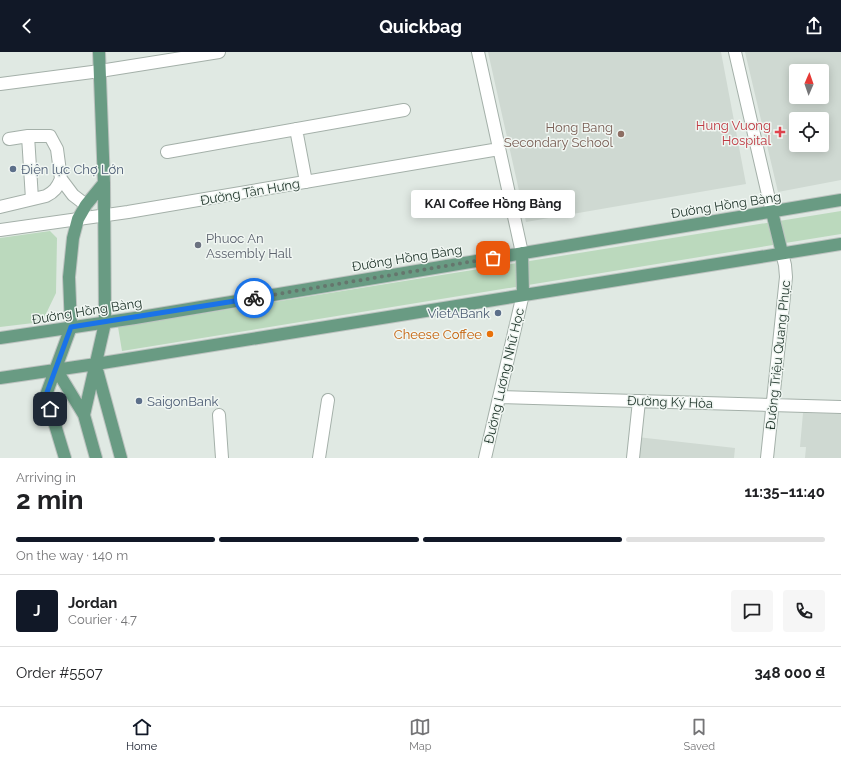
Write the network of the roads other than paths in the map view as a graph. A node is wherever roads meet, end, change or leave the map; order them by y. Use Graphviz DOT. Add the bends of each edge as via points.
graph roads {
  1 [pos="99,52"];
  2 [pos="219,52"];
  3 [pos="478,52"];
  4 [pos="735,52"];
  5 [pos="100,71"];
  6 [pos="0,84"];
  7 [pos="404,110"];
  8 [pos="296,129"];
  9 [pos="28,136"];
  10 [pos="9,139"];
  11 [pos="499,149"];
  12 [pos="168,152"];
  13 [pos="60,179"];
  14 [pos="306,182"];
  15 [pos="104,183"];
  16 [pos="32,199"];
  17 [pos="841,200"];
  18 [pos="86,205"];
  19 [pos="0,207"];
  20 [pos="772,212"];
  21 [pos="104,216"];
  22 [pos="78,219"];
  23 [pos="0,230"];
  24 [pos="841,244"];
  25 [pos="522,253"];
  26 [pos="782,253"];
  27 [pos="523,294"];
  28 [pos="105,323"];
  29 [pos="71,327"];
  30 [pos="0,338"];
  31 [pos="96,364"];
  32 [pos="56,369"];
  33 [pos="0,378"];
  34 [pos="499,397"];
  35 [pos="328,400"];
  36 [pos="639,401"];
  37 [pos="772,405"];
  38 [pos="841,407"];
  39 [pos="84,415"];
  40 [pos="219,415"];
  41 [pos="65,458"];
  42 [pos="96,458"];
  43 [pos="121,458"];
  44 [pos="222,458"];
  45 [pos="319,458"];
  46 [pos="485,458"];
  47 [pos="633,458"];
  48 [pos="767,458"];
  1 -- 5 [label="main road"];
  2 -- 5 [label="street"];
  3 -- 11 [label="street"];
  4 -- 20 [label="street"];
  5 -- 6 [label="street"];
  5 -- 15 [label="main road"];
  7 -- 8 [label="street"];
  8 -- 12 [label="street"];
  8 -- 14 [label="street"];
  9 -- 10 [label="street"];
  9 -- 13 [label="street" via="50,136 57,149"];
  9 -- 16 [label="street"];
  11 -- 14 [label="street, Đường Tân Hưng"];
  11 -- 25 [label="street"];
  13 -- 16 [label="street" via="52,193"];
  13 -- 18 [label="street" via="73,195"];
  14 -- 21 [label="street, Đường Tân Hưng"];
  15 -- 18 [label="main road"];
  15 -- 21 [label="main road"];
  16 -- 19 [label="street"];
  17 -- 20 [label="main road, Đường Hồng Bàng"];
  18 -- 22 [label="main road"];
  20 -- 25 [label="main road, Đường Hồng Bàng"];
  20 -- 26 [label="main road"];
  21 -- 22 [label="street, Đường Tân Hưng"];
  21 -- 28 [label="main road"];
  22 -- 23 [label="street, Đường Tân Hưng"];
  22 -- 29 [label="main road" via="70,257"];
  24 -- 26 [label="main road"];
  25 -- 27 [label="main road"];
  25 -- 28 [label="main road, Đường Hồng Bàng"];
  26 -- 27 [label="main road"];
  26 -- 37 [label="street, Đường Triệu Quang Phục" via="786,278"];
  27 -- 31 [label="main road"];
  27 -- 34 [label="street, Đường Lương Nhữ Học"];
  28 -- 29 [label="main road, Đường Hồng Bàng"];
  28 -- 31 [label="main road"];
  29 -- 30 [label="main road, Đường Hồng Bàng"];
  29 -- 32 [label="main road"];
  31 -- 32 [label="main road"];
  31 -- 39 [label="main road"];
  31 -- 43 [label="main road"];
  32 -- 33 [label="main road"];
  32 -- 39 [label="main road"];
  32 -- 41 [label="main road" via="46,395"];
  34 -- 36 [label="street, Đường Ký Hòa"];
  34 -- 46 [label="street, Đường Lương Nhữ Học"];
  35 -- 45 [label="street"];
  36 -- 37 [label="street, Đường Ký Hòa"];
  36 -- 47 [label="street"];
  37 -- 38 [label="street, Đường Ký Hòa"];
  37 -- 48 [label="street, Đường Triệu Quang Phục"];
  39 -- 42 [label="main road"];
  40 -- 44 [label="street"];
}
